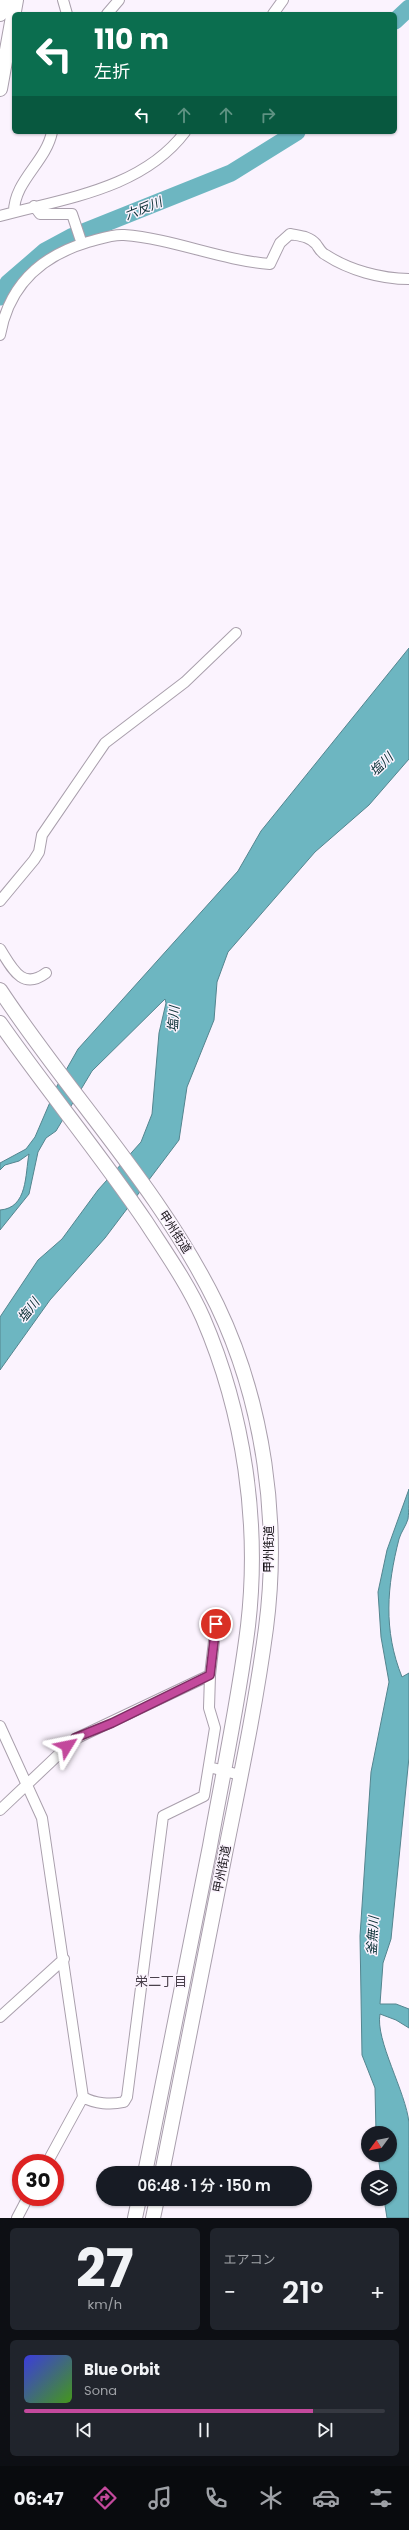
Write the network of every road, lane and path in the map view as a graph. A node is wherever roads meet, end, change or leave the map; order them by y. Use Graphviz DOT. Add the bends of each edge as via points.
graph roads {
  1 [pos="3,0"];
  2 [pos="16,0"];
  3 [pos="63,0"];
  4 [pos="119,0"];
  5 [pos="282,0"];
  6 [pos="14,12"];
  7 [pos="66,12"];
  8 [pos="109,12"];
  9 [pos="274,12"];
  10 [pos="0,14"];
  11 [pos="12,22"];
  12 [pos="0,89"];
  13 [pos="51,134"];
  14 [pos="183,134"];
  15 [pos="34,206"];
  16 [pos="14,212"];
  17 [pos="0,216"];
  18 [pos="81,242"];
  19 [pos="409,279"];
  20 [pos="0,335"];
  21 [pos="236,633"];
  22 [pos="0,901"];
  23 [pos="0,949"];
  24 [pos="46,973"];
  25 [pos="0,990"];
  26 [pos="0,1023"];
  27 [pos="216,1624"];
  28 [pos="210,1675"];
  29 [pos="0,1726"];
  30 [pos="209,1767"];
  31 [pos="224,1771"];
  32 [pos="240,1775"];
  33 [pos="28,1784"];
  34 [pos="0,1810"];
  35 [pos="64,1959"];
  36 [pos="0,2017"];
  37 [pos="83,2097"];
  38 [pos="52,2154"];
  39 [pos="146,2166"];
  40 [pos="163,2166"];
  41 [pos="23,2206"];
  42 [pos="138,2206"];
  43 [pos="156,2206"];
  44 [pos="17,2218"];
  45 [pos="135,2218"];
  46 [pos="153,2218"];
  1 -- 10 [label="highway"];
  2 -- 6 [label="highway"];
  3 -- 7 [label="street"];
  4 -- 8 [label="street"];
  5 -- 9 [label="street"];
  11 -- 12 [label="highway"];
  13 -- 16 [label="street" via="46,151 14,198"];
  14 -- 15 [label="street" via="170,151 139,173 107,186"];
  15 -- 16 [label="street"];
  15 -- 18 [label="street" via="40,214 72,214"];
  16 -- 17 [label="street"];
  18 -- 19 [label="street" via="123,235 172,242 250,262 270,264 280,243 290,234 305,236 324,254 352,268 374,275"];
  18 -- 20 [label="street" via="47,260 28,277 4,316"];
  21 -- 22 [label="street" via="186,682 105,743 42,836 39,852 34,860"];
  23 -- 24 [label="street" via="15,972 23,978 29,981 38,979"];
  25 -- 32 [label="highway, 甲州街道" via="28,1032 136,1174 193,1260 218,1306 256,1416 267,1480 270,1554 266,1627"];
  26 -- 31 [label="highway, 甲州街道" via="121,1185 181,1277 202,1316 220,1361 237,1422 247,1484 252,1552 248,1626"];
  27 -- 28 [label="street"];
  28 -- 30 [label="street" via="209,1708 215,1728"];
  28 -- 33 [label="street" via="112,1723 75,1738"];
  29 -- 33 [label="street"];
  30 -- 31 [label="street"];
  30 -- 37 [label="street" via="204,1796 162,1816 127,2097 124,2102 118,2104 92,2102"];
  31 -- 32 [label="street"];
  31 -- 39 [label="highway, 甲州街道"];
  32 -- 40 [label="highway, 甲州街道"];
  33 -- 34 [label="street"];
  33 -- 35 [label="street" via="42,1818 47,1839"];
  35 -- 36 [label="street"];
  35 -- 37 [label="street"];
  37 -- 38 [label="street"];
  41 -- 44 [label="street"];
  42 -- 45 [label="highway"];
  43 -- 46 [label="highway"];
}
